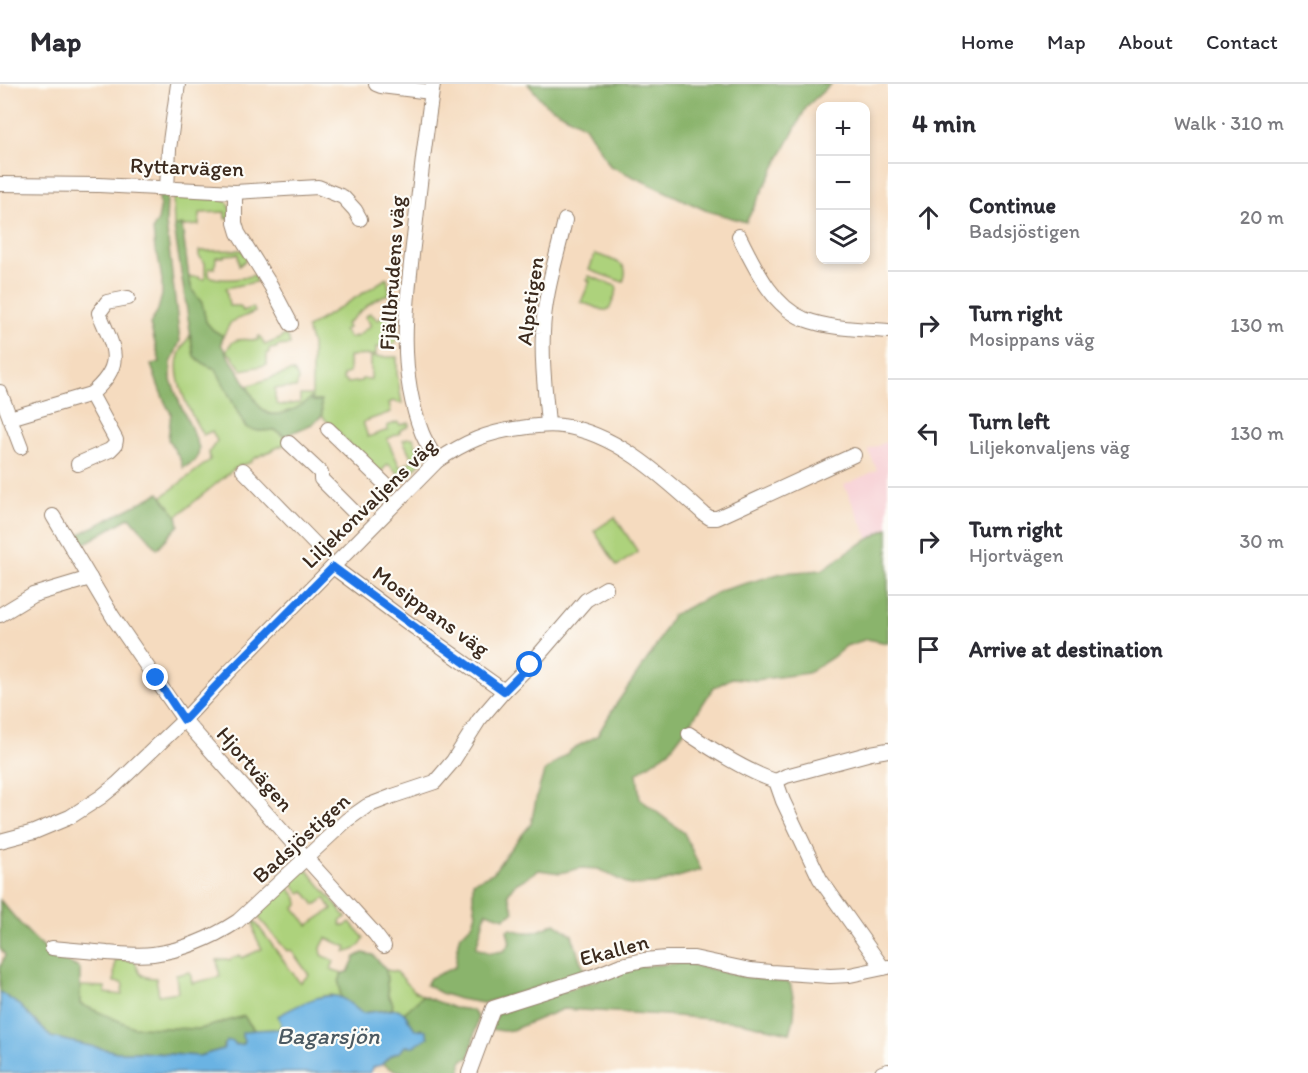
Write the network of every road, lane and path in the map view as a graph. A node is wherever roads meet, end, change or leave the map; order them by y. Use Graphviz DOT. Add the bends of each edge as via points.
graph roads {
  1 [pos="178,84"];
  2 [pos="376,84"];
  3 [pos="432,88"];
  4 [pos="0,184"];
  5 [pos="166,189"];
  6 [pos="235,192"];
  7 [pos="360,219"];
  8 [pos="565,220"];
  9 [pos="739,236"];
  10 [pos="128,298"];
  11 [pos="291,324"];
  12 [pos="888,331"];
  13 [pos="0,393"];
  14 [pos="91,394"];
  15 [pos="10,418"];
  16 [pos="548,425"];
  17 [pos="328,429"];
  18 [pos="289,443"];
  19 [pos="21,447"];
  20 [pos="854,455"];
  21 [pos="437,461"];
  22 [pos="78,464"];
  23 [pos="243,470"];
  24 [pos="384,483"];
  25 [pos="355,513"];
  26 [pos="53,516"];
  27 [pos="320,549"];
  28 [pos="333,567"];
  29 [pos="90,578"];
  30 [pos="606,588"];
  31 [pos="0,615"];
  32 [pos="504,691"];
  33 [pos="184,720"];
  34 [pos="689,734"];
  35 [pos="888,750"];
  36 [pos="776,781"];
  37 [pos="0,841"];
  38 [pos="306,858"];
  39 [pos="384,946"];
  40 [pos="52,948"];
  41 [pos="885,967"];
  42 [pos="888,1071"];
  43 [pos="469,1073"];
  44 [pos="882,1073"];
  1 -- 5 [label="street"];
  2 -- 3 [label="street"];
  3 -- 21 [label="street, Fjällbrudens väg" via="405,331 410,393 423,435"];
  4 -- 5 [label="street, Ryttarvägen"];
  5 -- 6 [label="street, Ryttarvägen"];
  6 -- 7 [label="street, Ryttarvägen" via="318,187 343,197"];
  6 -- 11 [label="street" via="238,232"];
  8 -- 16 [label="street, Alpstigen" via="549,284 543,332"];
  9 -- 12 [label="street" via="768,288 796,315 821,324"];
  10 -- 14 [label="street" via="107,302 99,313 115,355 102,385"];
  13 -- 15 [label="street"];
  14 -- 15 [label="street"];
  14 -- 22 [label="street" via="116,445"];
  15 -- 19 [label="street"];
  16 -- 20 [label="street, Liljekonvaljens väg" via="589,432 632,454 710,518 724,516"];
  16 -- 21 [label="street, Liljekonvaljens väg" via="500,430 456,448"];
  17 -- 24 [label="street, Liljekonvaljens väg"];
  18 -- 25 [label="street, Liljekonvaljens väg"];
  21 -- 28 [label="street, Liljekonvaljens väg"];
  23 -- 27 [label="street, Liljekonvaljens väg"];
  26 -- 29 [label="street, Hjortvägen"];
  28 -- 32 [label="street, Mosippans väg"];
  28 -- 33 [label="street, Liljekonvaljens väg"];
  29 -- 31 [label="street" via="33,596"];
  29 -- 33 [label="street, Hjortvägen"];
  30 -- 32 [label="street, Badsjöstigen" via="586,600"];
  32 -- 38 [label="street, Badsjöstigen" via="435,782 367,806"];
  33 -- 37 [label="street, Liljekonvaljens väg" via="86,808 44,829"];
  33 -- 38 [label="street, Hjortvägen"];
  34 -- 36 [label="street"];
  35 -- 36 [label="street"];
  36 -- 41 [label="street" via="820,879"];
  38 -- 39 [label="street, Hjortvägen"];
  38 -- 40 [label="street, Badsjöstigen" via="238,921 200,942 175,950 130,955"];
  41 -- 43 [label="street, Ekallen" via="830,976 750,970 694,958 621,965 493,1008"];
  42 -- 44 [label="street"];
}
